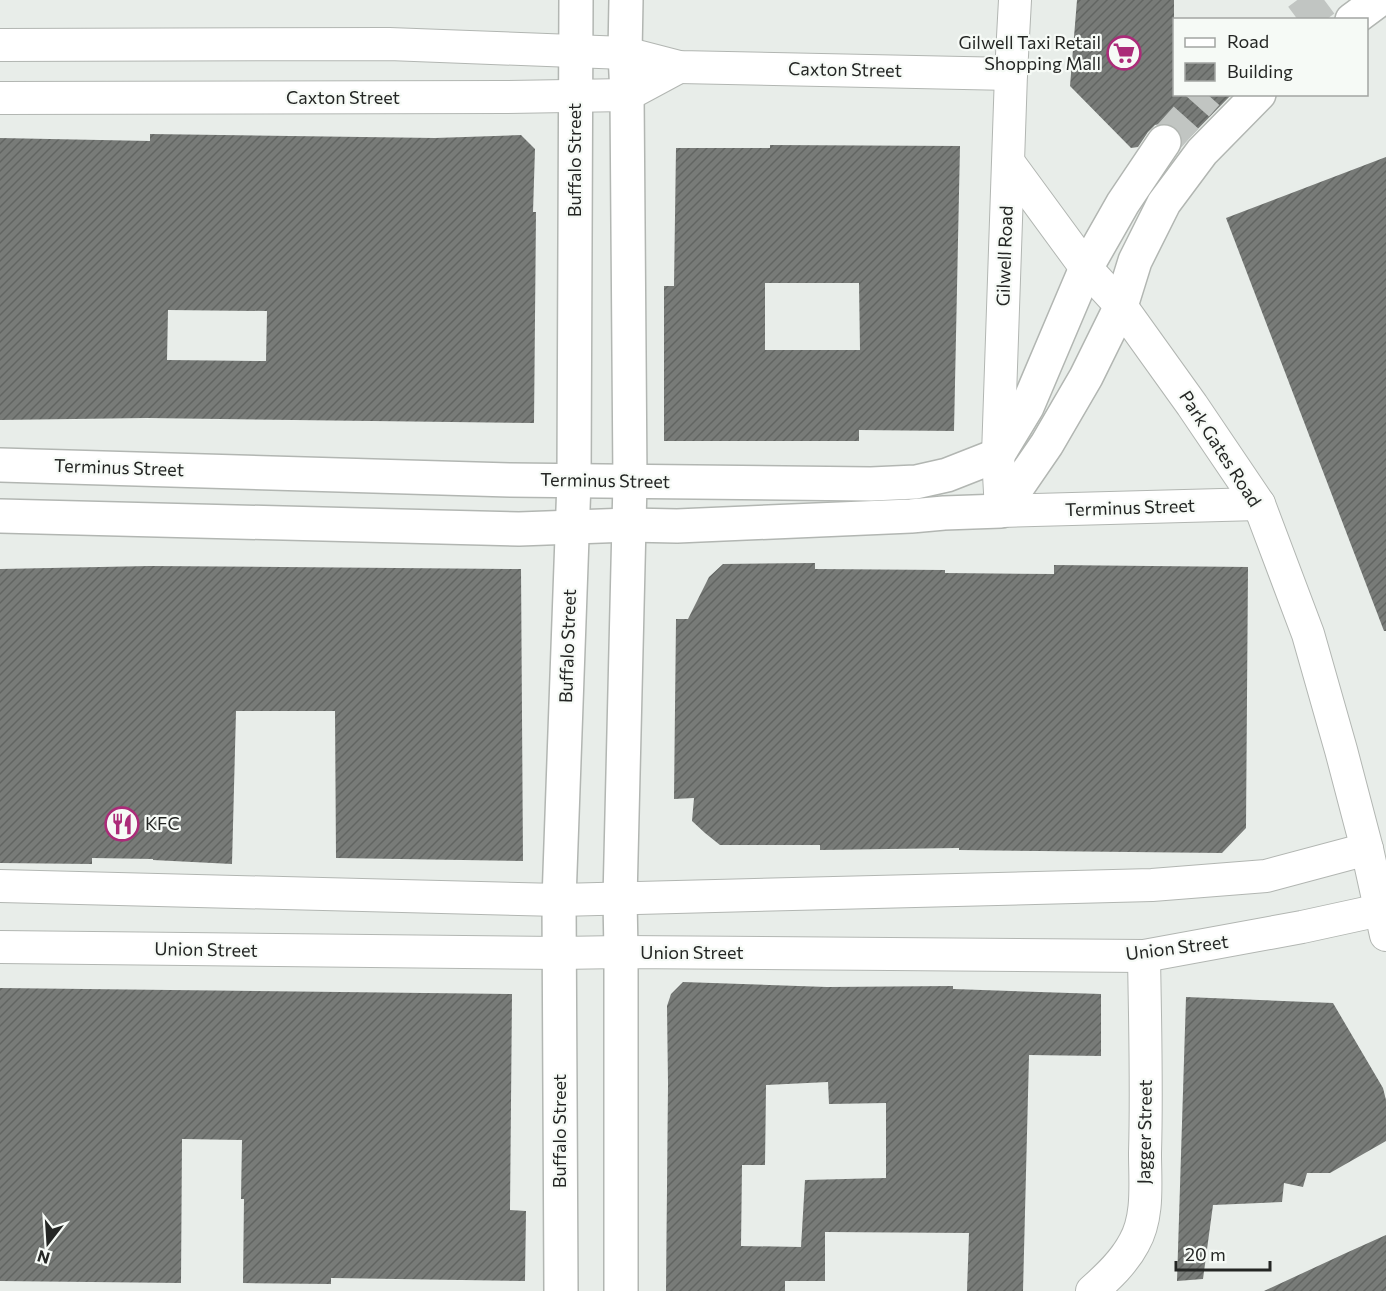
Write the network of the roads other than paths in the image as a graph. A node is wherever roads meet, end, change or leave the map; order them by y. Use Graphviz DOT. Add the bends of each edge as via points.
graph roads {
  1 [pos="576,0"];
  2 [pos="626,0"];
  3 [pos="1015,0"];
  4 [pos="1379,0"];
  5 [pos="1355,18"];
  6 [pos="0,45"];
  7 [pos="575,51"];
  8 [pos="625,53"];
  9 [pos="679,67"];
  10 [pos="1011,74"];
  11 [pos="575,95"];
  12 [pos="627,95"];
  13 [pos="1257,96"];
  14 [pos="0,98"];
  15 [pos="1164,142"];
  16 [pos="1008,163"];
  17 [pos="1086,268"];
  18 [pos="1121,306"];
  19 [pos="998,455"];
  20 [pos="0,465"];
  21 [pos="574,481"];
  22 [pos="630,482"];
  23 [pos="1258,504"];
  24 [pos="1000,511"];
  25 [pos="0,516"];
  26 [pos="629,525"];
  27 [pos="573,527"];
  28 [pos="1367,849"];
  29 [pos="0,886"];
  30 [pos="620,899"];
  31 [pos="559,900"];
  32 [pos="1383,922"];
  33 [pos="0,947"];
  34 [pos="621,952"];
  35 [pos="559,953"];
  36 [pos="1144,956"];
  37 [pos="561,1291"];
  38 [pos="621,1291"];
  39 [pos="1092,1291"];
  1 -- 7 [label="main road, Buffalo Street"];
  2 -- 8 [label="main road"];
  3 -- 10 [label="street, Gilwell Road"];
  4 -- 5 [label="main road"];
  6 -- 7 [label="street, Caxton Street" via="389,44"];
  7 -- 8 [label="street, Caxton Street"];
  7 -- 11 [label="main road, Buffalo Street"];
  8 -- 9 [label="street, Caxton Street"];
  8 -- 12 [label="main road"];
  9 -- 10 [label="street, Caxton Street"];
  9 -- 12 [label="street, Caxton Street"];
  10 -- 16 [label="street, Gilwell Road"];
  11 -- 12 [label="street, Caxton Street"];
  11 -- 14 [label="street, Caxton Street"];
  11 -- 21 [label="main road, Buffalo Street"];
  12 -- 22 [label="main road"];
  13 -- 18 [label="main road" via="1202,152 1164,203 1135,261"];
  15 -- 17 [label="main road" via="1123,202"];
  16 -- 17 [label="street, Park Gates Road"];
  16 -- 19 [label="street, Gilwell Road"];
  17 -- 18 [label="street, Park Gates Road"];
  17 -- 19 [label="main road" via="1027,407"];
  18 -- 23 [label="street, Park Gates Road"];
  18 -- 24 [label="main road" via="1047,444"];
  19 -- 22 [label="main road, Terminus Street" via="947,475 916,482"];
  19 -- 24 [label="street, Gilwell Road"];
  20 -- 21 [label="main road, Terminus Street"];
  21 -- 22 [label="main road, Terminus Street"];
  21 -- 27 [label="main road, Buffalo Street"];
  22 -- 26 [label="main road"];
  23 -- 24 [label="street, Terminus Street"];
  23 -- 28 [label="street, Park Gates Road" via="1308,634"];
  24 -- 26 [label="main road, Terminus Street"];
  25 -- 27 [label="main road, Terminus Street" via="519,529"];
  26 -- 27 [label="main road, Terminus Street"];
  26 -- 30 [label="main road"];
  27 -- 31 [label="main road, Buffalo Street"];
  28 -- 30 [label="street" via="1266,876 1152,885"];
  28 -- 32 [label="street, Park Gates Road"];
  29 -- 31 [label="street"];
  30 -- 31 [label="street"];
  30 -- 34 [label="main road"];
  31 -- 35 [label="main road, Buffalo Street"];
  32 -- 36 [label="street, Union Street" via="1302,927"];
  33 -- 35 [label="street, Union Street"];
  34 -- 35 [label="street, Union Street"];
  34 -- 36 [label="street, Union Street"];
  34 -- 38 [label="main road"];
  35 -- 37 [label="main road, Buffalo Street"];
  36 -- 39 [label="street, Jagger Street" via="1146,1092 1142,1224 1124,1258"];
}
